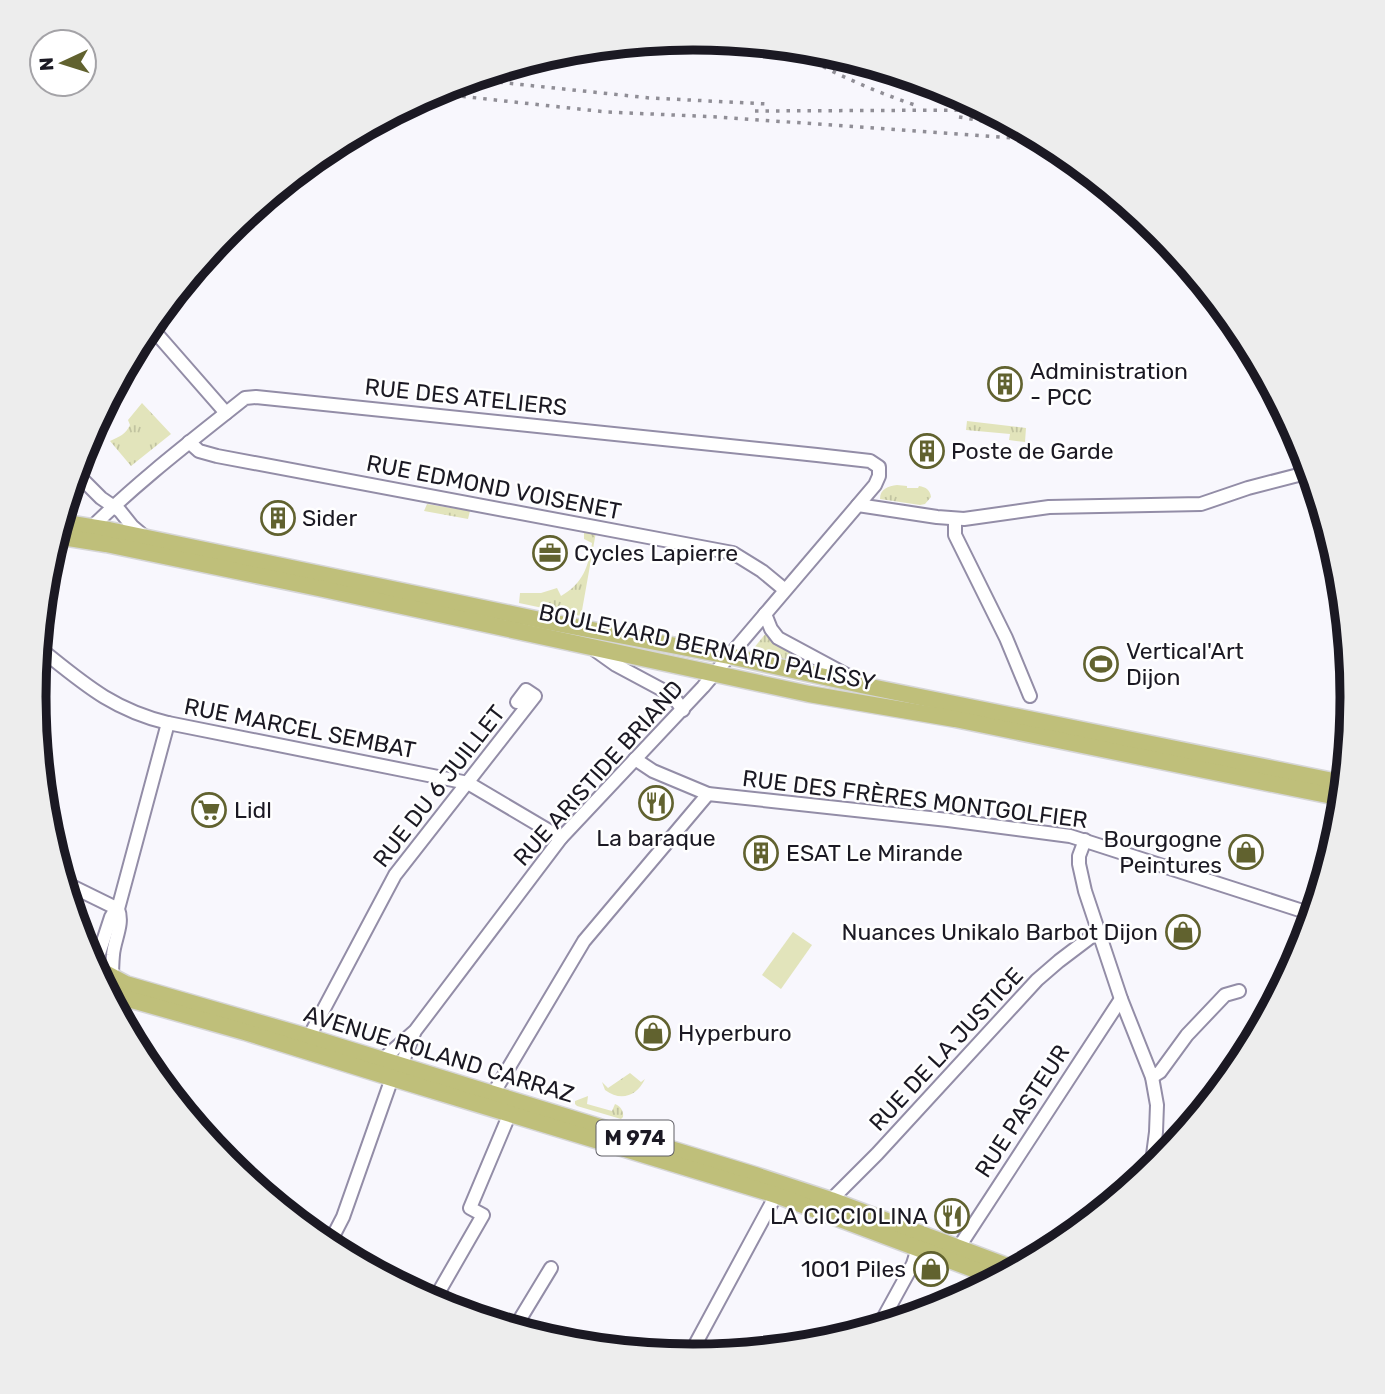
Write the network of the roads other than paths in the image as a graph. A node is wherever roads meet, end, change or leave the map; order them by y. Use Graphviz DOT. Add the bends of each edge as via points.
graph roads {
  1 [pos="157,335"];
  2 [pos="226,413"];
  3 [pos="189,442"];
  4 [pos="1300,475"];
  5 [pos="83,480"];
  6 [pos="875,485"];
  7 [pos="858,505"];
  8 [pos="113,506"];
  9 [pos="955,519"];
  10 [pos="69,530"];
  11 [pos="145,537"];
  12 [pos="785,590"];
  13 [pos="765,614"];
  14 [pos="592,648"];
  15 [pos="47,654"];
  16 [pos="729,656"];
  17 [pos="714,674"];
  18 [pos="866,686"];
  19 [pos="1030,696"];
  20 [pos="517,702"];
  21 [pos="683,710"];
  22 [pos="168,723"];
  23 [pos="635,759"];
  24 [pos="1334,781"];
  25 [pos="468,783"];
  26 [pos="708,794"];
  27 [pos="1332,795"];
  28 [pos="561,838"];
  29 [pos="1085,840"];
  30 [pos="75,888"];
  31 [pos="118,909"];
  32 [pos="1303,911"];
  33 [pos="1098,934"];
  34 [pos="99,953"];
  35 [pos="107,971"];
  36 [pos="112,973"];
  37 [pos="112,984"];
  38 [pos="1239,991"];
  39 [pos="120,997"];
  40 [pos="1121,999"];
  41 [pos="247,1025"];
  42 [pos="415,1031"];
  43 [pos="309,1037"];
  44 [pos="382,1060"];
  45 [pos="396,1072"];
  46 [pos="1152,1077"];
  47 [pos="494,1094"];
  48 [pos="510,1113"];
  49 [pos="1154,1150"];
  50 [pos="776,1195"];
  51 [pos="831,1200"];
  52 [pos="334,1235"];
  53 [pos="959,1247"];
  54 [pos="918,1248"];
  55 [pos="1003,1264"];
  56 [pos="551,1268"];
  57 [pos="985,1274"];
  58 [pos="439,1292"];
  59 [pos="885,1314"];
  60 [pos="519,1320"];
  61 [pos="696,1344"];
  1 -- 2 [label="street"];
  2 -- 3 [label="street, RUE DES ATELIERS"];
  2 -- 6 [label="street, RUE DES ATELIERS" via="245,398 256,397 817,454 877,464 880,471"];
  3 -- 8 [label="street, RUE DES ATELIERS"];
  3 -- 12 [label="street, RUE EDMOND VOISENET" via="217,456 733,553"];
  4 -- 9 [label="street" via="1201,504 1049,507"];
  5 -- 8 [label="street"];
  6 -- 7 [label="street, RUE ARISTIDE BRIAND"];
  7 -- 9 [label="street"];
  7 -- 12 [label="street, RUE ARISTIDE BRIAND"];
  8 -- 10 [label="street, RUE DES ATELIERS"];
  8 -- 11 [label="street"];
  9 -- 19 [label="street" via="956,535"];
  10 -- 11 [label="main road, BOULEVARD BERNARD PALISSY"];
  10 -- 14 [label="main road, BOULEVARD BERNARD PALISSY"];
  11 -- 16 [label="main road, BOULEVARD BERNARD PALISSY"];
  12 -- 13 [label="street, RUE ARISTIDE BRIAND"];
  13 -- 16 [label="street, RUE ARISTIDE BRIAND"];
  13 -- 18 [label="street, BOULEVARD BERNARD PALISSY" via="778,638"];
  14 -- 17 [label="main road, BOULEVARD BERNARD PALISSY"];
  14 -- 21 [label="street" via="672,695"];
  15 -- 22 [label="street, RUE MARCEL SEMBAT" via="114,704"];
  16 -- 17 [label="street, RUE ARISTIDE BRIAND"];
  16 -- 18 [label="main road, BOULEVARD BERNARD PALISSY"];
  17 -- 21 [label="street, RUE ARISTIDE BRIAND"];
  17 -- 27 [label="main road, BOULEVARD BERNARD PALISSY"];
  18 -- 24 [label="main road, BOULEVARD BERNARD PALISSY"];
  20 -- 25 [label="street, RUE DU 6 JUILLET" via="526,690 535,696"];
  21 -- 23 [label="street, RUE ARISTIDE BRIAND"];
  22 -- 25 [label="street, RUE MARCEL SEMBAT"];
  22 -- 31 [label="street"];
  23 -- 26 [label="street, RUE DES FRÈRES MONTGOLFIER"];
  23 -- 28 [label="street, RUE ARISTIDE BRIAND"];
  25 -- 28 [label="street, RUE MARCEL SEMBAT"];
  25 -- 43 [label="street, RUE DU 6 JUILLET" via="395,875"];
  26 -- 29 [label="street, RUE DES FRÈRES MONTGOLFIER" via="975,823"];
  26 -- 47 [label="street" via="584,941"];
  28 -- 42 [label="street, RUE ARISTIDE BRIAND"];
  29 -- 32 [label="street, RUE DES FRÈRES MONTGOLFIER"];
  29 -- 33 [label="street" via="1079,856 1080,873"];
  30 -- 31 [label="street"];
  31 -- 34 [label="street"];
  31 -- 36 [label="street" via="121,915"];
  33 -- 40 [label="street"];
  33 -- 51 [label="street, RUE DE LA JUSTICE" via="1037,980"];
  35 -- 36 [label="main road, M 974"];
  36 -- 37 [label="street"];
  36 -- 41 [label="main road, M 974" via="126,984 228,1013"];
  38 -- 46 [label="street" via="1225,995"];
  39 -- 41 [label="main road, M 974"];
  40 -- 46 [label="street"];
  40 -- 53 [label="street, RUE PASTEUR"];
  41 -- 43 [label="main road, AVENUE ROLAND CARRAZ / M 974"];
  41 -- 45 [label="main road, AVENUE ROLAND CARRAZ / M 974" via="365,1070"];
  42 -- 44 [label="street, RUE ARISTIDE BRIAND"];
  42 -- 45 [label="street, RUE ARISTIDE BRIAND"];
  43 -- 44 [label="main road, AVENUE ROLAND CARRAZ / M 974"];
  44 -- 45 [label="main road, AVENUE ROLAND CARRAZ / M 974"];
  45 -- 47 [label="main road, AVENUE ROLAND CARRAZ / M 974"];
  45 -- 48 [label="main road, AVENUE ROLAND CARRAZ / M 974"];
  45 -- 52 [label="street, RUE ARISTIDE BRIAND"];
  46 -- 49 [label="street" via="1157,1105"];
  47 -- 51 [label="main road, AVENUE ROLAND CARRAZ / M 974"];
  48 -- 50 [label="main road, AVENUE ROLAND CARRAZ / M 974"];
  48 -- 58 [label="street" via="470,1208 483,1215"];
  50 -- 54 [label="main road, AVENUE ROLAND CARRAZ / M 974"];
  50 -- 61 [label="street"];
  51 -- 53 [label="main road, AVENUE ROLAND CARRAZ / M 974"];
  53 -- 54 [label="main road"];
  53 -- 55 [label="main road, AVENUE ROLAND CARRAZ / M 974"];
  54 -- 57 [label="main road, AVENUE ROLAND CARRAZ / M 974"];
  54 -- 59 [label="street"];
  56 -- 60 [label="street"];
}
